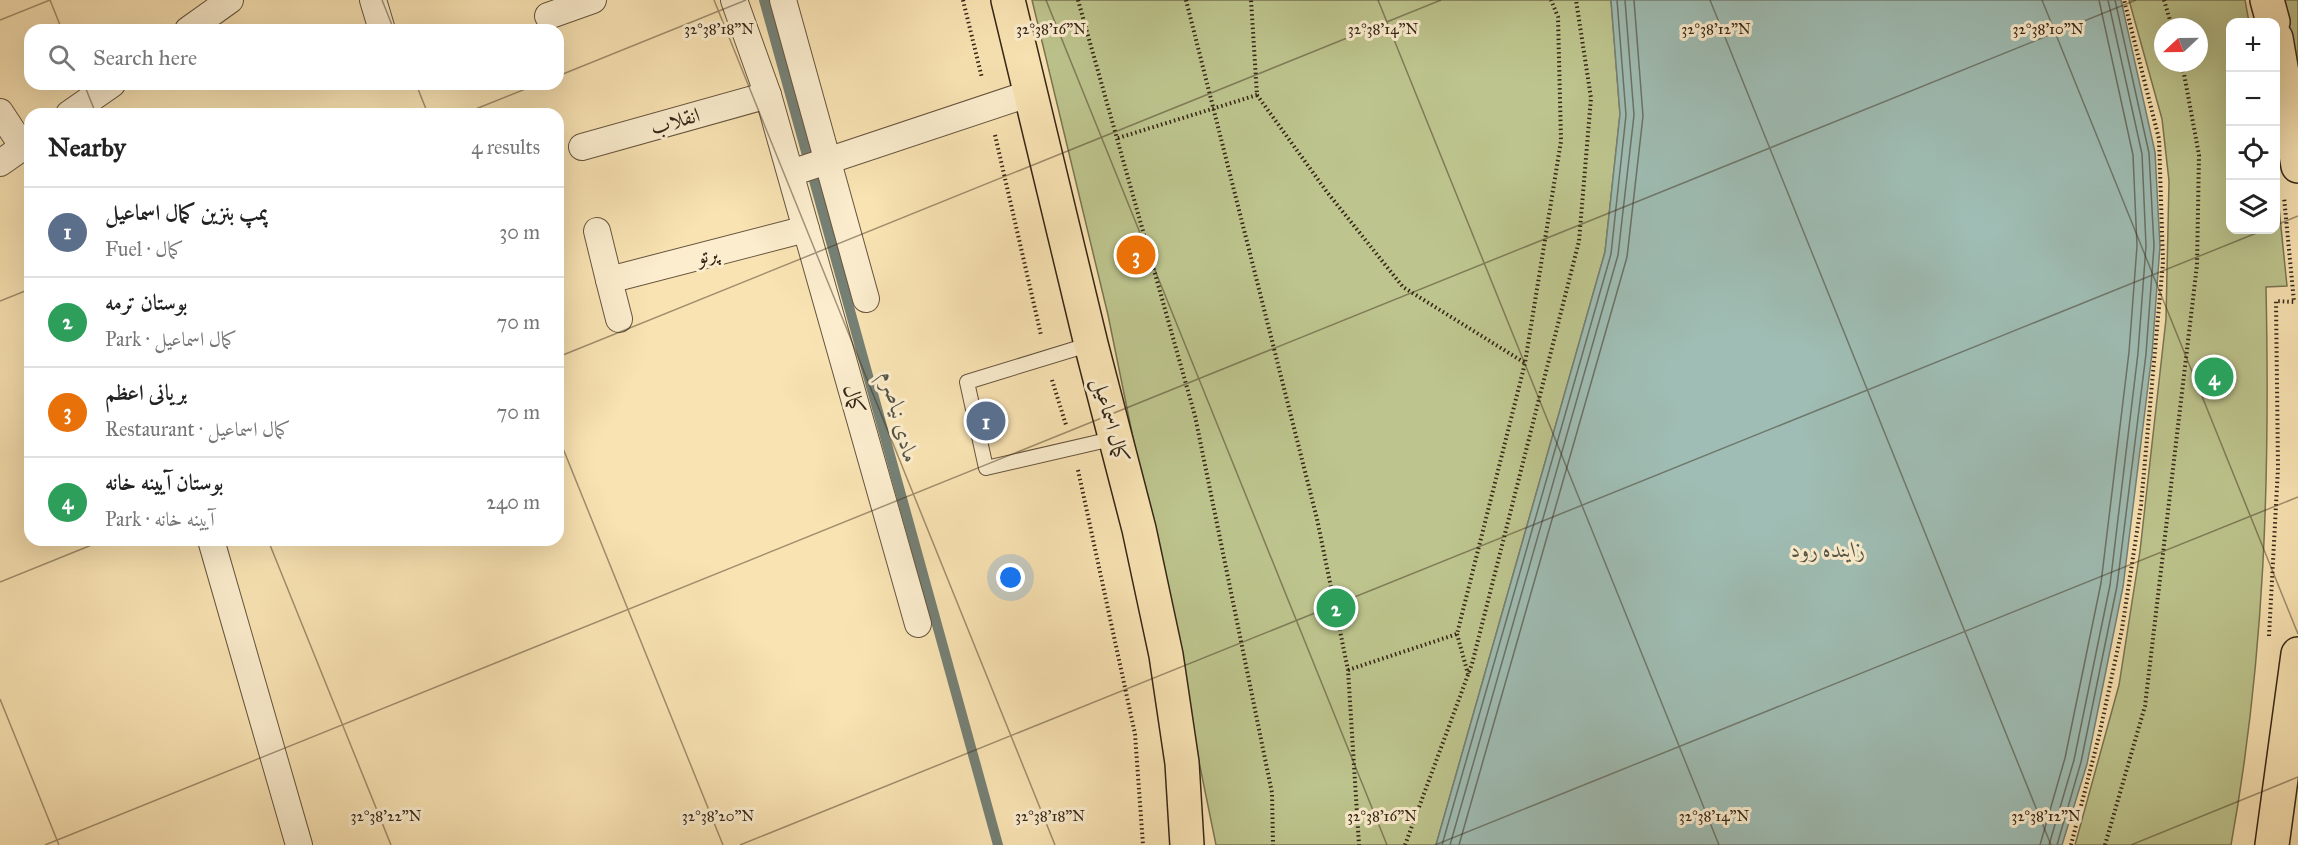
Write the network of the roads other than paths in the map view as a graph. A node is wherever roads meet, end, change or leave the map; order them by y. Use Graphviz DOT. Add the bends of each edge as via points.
graph roads {
  1 [pos="230,0"];
  2 [pos="373,0"];
  3 [pos="593,0"];
  4 [pos="734,0"];
  5 [pos="783,0"];
  6 [pos="1008,0"];
  7 [pos="2267,0"];
  8 [pos="548,16"];
  9 [pos="2272,18"];
  10 [pos="196,24"];
  11 [pos="380,24"];
  12 [pos="2280,72"];
  13 [pos="103,90"];
  14 [pos="1031,93"];
  15 [pos="768,94"];
  16 [pos="78,108"];
  17 [pos="0,112"];
  18 [pos="24,140"];
  19 [pos="24,146"];
  20 [pos="582,147"];
  21 [pos="830,161"];
  22 [pos="0,163"];
  23 [pos="791,174"];
  24 [pos="2291,177"];
  25 [pos="806,230"];
  26 [pos="597,231"];
  27 [pos="609,280"];
  28 [pos="866,299"];
  29 [pos="619,319"];
  30 [pos="1091,344"];
  31 [pos="1116,438"];
  32 [pos="213,546"];
  33 [pos="918,624"];
  34 [pos="2283,650"];
  35 [pos="299,845"];
  36 [pos="1187,845"];
  37 [pos="2272,845"];
  1 -- 10 [label="street"];
  2 -- 11 [label="street"];
  3 -- 8 [label="street"];
  4 -- 15 [label="street, کمال"];
  5 -- 21 [label="street"];
  6 -- 14 [label="main road, کمال اسماعیل"];
  7 -- 9 [label="main road"];
  12 -- 24 [label="main road"];
  13 -- 16 [label="street"];
  14 -- 21 [label="street"];
  14 -- 30 [label="main road, کمال اسماعیل"];
  15 -- 20 [label="street, انقلاب"];
  15 -- 23 [label="street, کمال"];
  17 -- 18 [label="street"];
  19 -- 22 [label="street"];
  21 -- 23 [label="street"];
  21 -- 28 [label="street"];
  23 -- 25 [label="street, کمال"];
  25 -- 27 [label="street, پرتو"];
  25 -- 33 [label="street, کمال"];
  26 -- 27 [label="street"];
  27 -- 29 [label="street"];
  30 -- 31 [label="main road, کمال اسماعیل"];
  30 -- 31 [label="lane" via="967,382 986,468"];
  31 -- 36 [label="main road, کمال اسماعیل" via="1166,655 1182,763"];
  32 -- 35 [label="street"];
  34 -- 37 [label="main road"];
}
